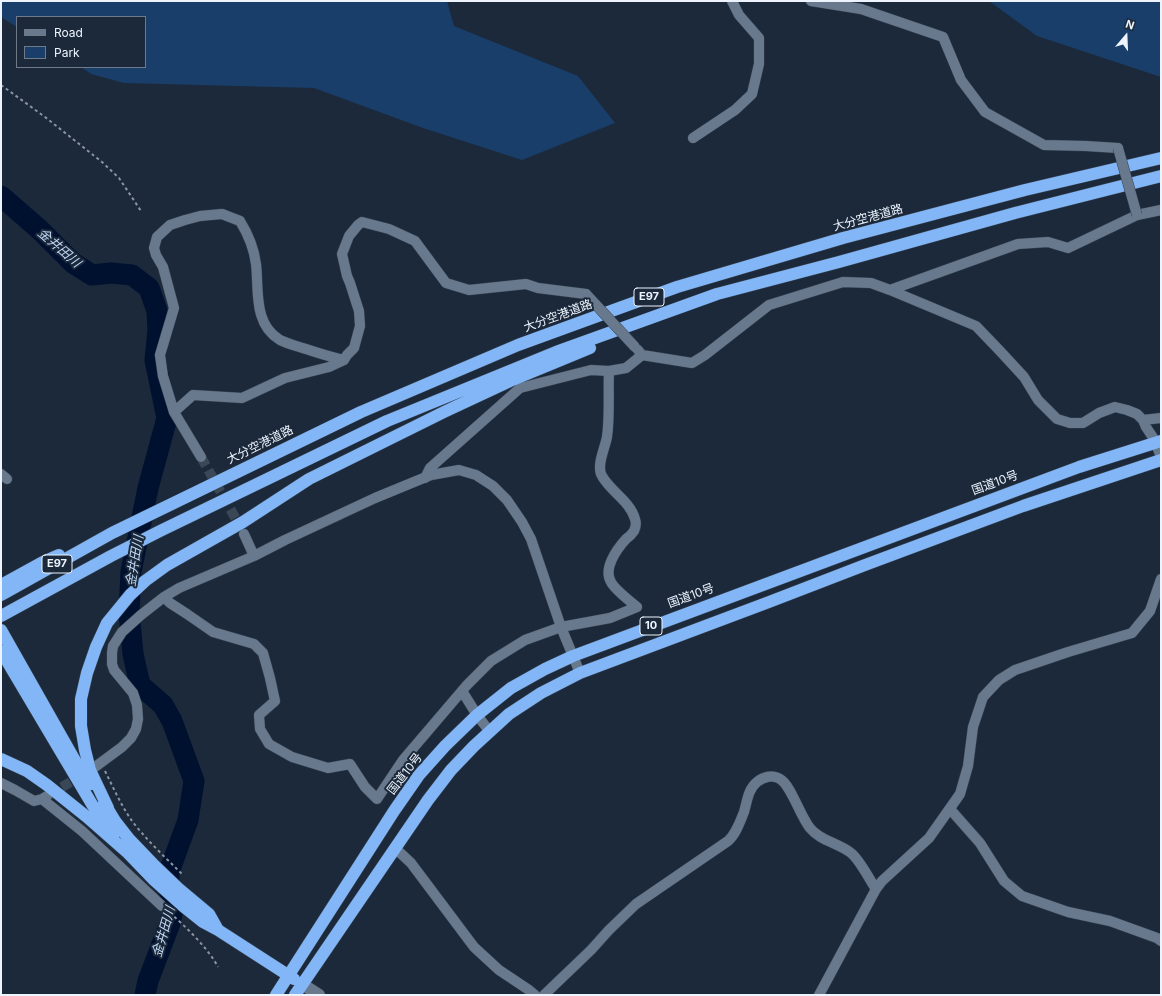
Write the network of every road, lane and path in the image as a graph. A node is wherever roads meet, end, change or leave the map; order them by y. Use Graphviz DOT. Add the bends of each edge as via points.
graph roads {
  1 [pos="732,1"];
  2 [pos="811,1"];
  3 [pos="1,85"];
  4 [pos="693,138"];
  5 [pos="1161,158"];
  6 [pos="1161,176"];
  7 [pos="1161,210"];
  8 [pos="141,211"];
  9 [pos="1137,215"];
  10 [pos="890,290"];
  11 [pos="718,294"];
  12 [pos="642,355"];
  13 [pos="344,360"];
  14 [pos="609,371"];
  15 [pos="174,412"];
  16 [pos="1161,418"];
  17 [pos="1143,420"];
  18 [pos="1158,441"];
  19 [pos="1161,454"];
  20 [pos="201,457"];
  21 [pos="1161,460"];
  22 [pos="425,478"];
  23 [pos="112,533"];
  24 [pos="244,534"];
  25 [pos="254,556"];
  26 [pos="1161,579"];
  27 [pos="1,584"];
  28 [pos="1,595"];
  29 [pos="164,597"];
  30 [pos="2,616"];
  31 [pos="561,627"];
  32 [pos="1,630"];
  33 [pos="1,651"];
  34 [pos="573,656"];
  35 [pos="580,673"];
  36 [pos="462,691"];
  37 [pos="477,715"];
  38 [pos="490,732"];
  39 [pos="1,759"];
  40 [pos="98,765"];
  41 [pos="1,783"];
  42 [pos="108,808"];
  43 [pos="950,809"];
  44 [pos="395,848"];
  45 [pos="128,853"];
  46 [pos="183,875"];
  47 [pos="876,889"];
  48 [pos="162,906"];
  49 [pos="218,930"];
  50 [pos="1161,941"];
  51 [pos="218,967"];
  52 [pos="289,976"];
  53 [pos="302,984"];
  54 [pos="276,995"];
  55 [pos="295,995"];
  56 [pos="319,995"];
  57 [pos="535,995"];
  58 [pos="544,995"];
  59 [pos="819,995"];
  1 -- 4 [label="street" via="739,15 759,38 759,64 752,94 735,110"];
  2 -- 9 [label="street, bridge" via="861,8 943,37 961,80 985,112 1044,145 1118,148"];
  3 -- 8 [label="path" via="102,162 119,178"];
  5 -- 23 [label="highway, 大分空港道路 / E97" via="1025,190 843,238 677,287 518,346 361,412"];
  6 -- 11 [label="highway, E97"];
  7 -- 9 [label="street"];
  9 -- 10 [label="street" via="1068,248 1048,242 1018,244"];
  10 -- 12 [label="street" via="871,283 843,282 769,305 692,363"];
  10 -- 17 [label="street" via="976,326 1024,377 1038,400 1057,418 1082,423 1115,407 1137,414"];
  11 -- 30 [label="highway, E97" via="556,352 387,421 160,531"];
  11 -- 42 [label="highway" via="510,381 316,475 243,522 167,565 146,581 130,595 108,623 96,647 81,699 81,726 85,750 90,770"];
  12 -- 13 [label="street, bridge" via="586,294 526,284 468,290 446,283 415,241 389,229 362,222 349,236 342,254 359,311 360,326 354,348"];
  12 -- 14 [label="street" via="626,368"];
  13 -- 15 [label="street" via="329,367 285,378 242,398 193,395"];
  13 -- 15 [label="street" via="288,344 267,329 259,304 256,263 249,236 240,221 222,214 185,220 170,225 157,237 154,248 163,267 174,308 160,355 163,376"];
  14 -- 22 [label="street" via="591,370 520,388 430,468"];
  14 -- 31 [label="street" via="607,438 600,467 601,475 632,511 636,526 634,532 616,552 608,576 612,584 637,607 610,618"];
  15 -- 20 [label="street"];
  16 -- 17 [label="street"];
  17 -- 18 [label="street"];
  18 -- 19 [label="street"];
  18 -- 34 [label="highway, 国道10号 / 10" via="1080,467"];
  21 -- 35 [label="highway, 10" via="1016,509"];
  22 -- 25 [label="street" via="375,498"];
  22 -- 31 [label="street" via="459,470 476,475 494,486 507,500 531,539"];
  23 -- 27 [label="highway" via="43,562"];
  23 -- 28 [label="highway, 大分空港道路 / E97"];
  24 -- 25 [label="street"];
  25 -- 29 [label="street"];
  26 -- 43 [label="street" via="1150,611 1132,633 1015,670 999,680 983,697 973,727 968,766 960,794"];
  29 -- 36 [label="street" via="213,632 254,644 263,654 274,701 259,715 260,729 269,744 292,757 328,768 350,764 365,787 377,799 403,760"];
  29 -- 40 [label="street" via="122,632 113,646 114,670 133,693 138,719 131,738"];
  31 -- 34 [label="street"];
  31 -- 36 [label="street" via="525,640 491,661"];
  32 -- 42 [label="highway" via="82,773"];
  33 -- 45 [label="highway" via="93,806"];
  34 -- 35 [label="street"];
  34 -- 37 [label="highway, 国道10号 / 10" via="511,688"];
  35 -- 38 [label="highway, 10" via="541,693 509,714"];
  36 -- 37 [label="street"];
  37 -- 38 [label="street"];
  37 -- 52 [label="highway, 国道10号 / 10" via="419,775"];
  38 -- 44 [label="highway, 10" via="450,770"];
  39 -- 45 [label="highway" via="27,771 47,785"];
  40 -- 46 [label="path" via="130,818"];
  41 -- 48 [label="street" via="34,801 45,798"];
  42 -- 49 [label="highway" via="125,833 153,864 209,914"];
  43 -- 47 [label="street" via="929,838"];
  43 -- 50 [label="street" via="980,843 1004,881 1022,896 1068,912 1110,921"];
  44 -- 53 [label="highway, 10"];
  44 -- 57 [label="street" via="411,863 474,947 499,970"];
  45 -- 49 [label="highway" via="183,906"];
  47 -- 58 [label="street" via="852,854 810,830 787,785 781,779 768,776 753,785 743,813 728,842 636,904"];
  47 -- 59 [label="street"];
  48 -- 51 [label="path" via="182,923"];
  49 -- 52 [label="highway"];
  52 -- 53 [label="highway"];
  52 -- 54 [label="highway, 国道10号 / 10"];
  53 -- 55 [label="highway, 10"];
  53 -- 56 [label="street"];
}
